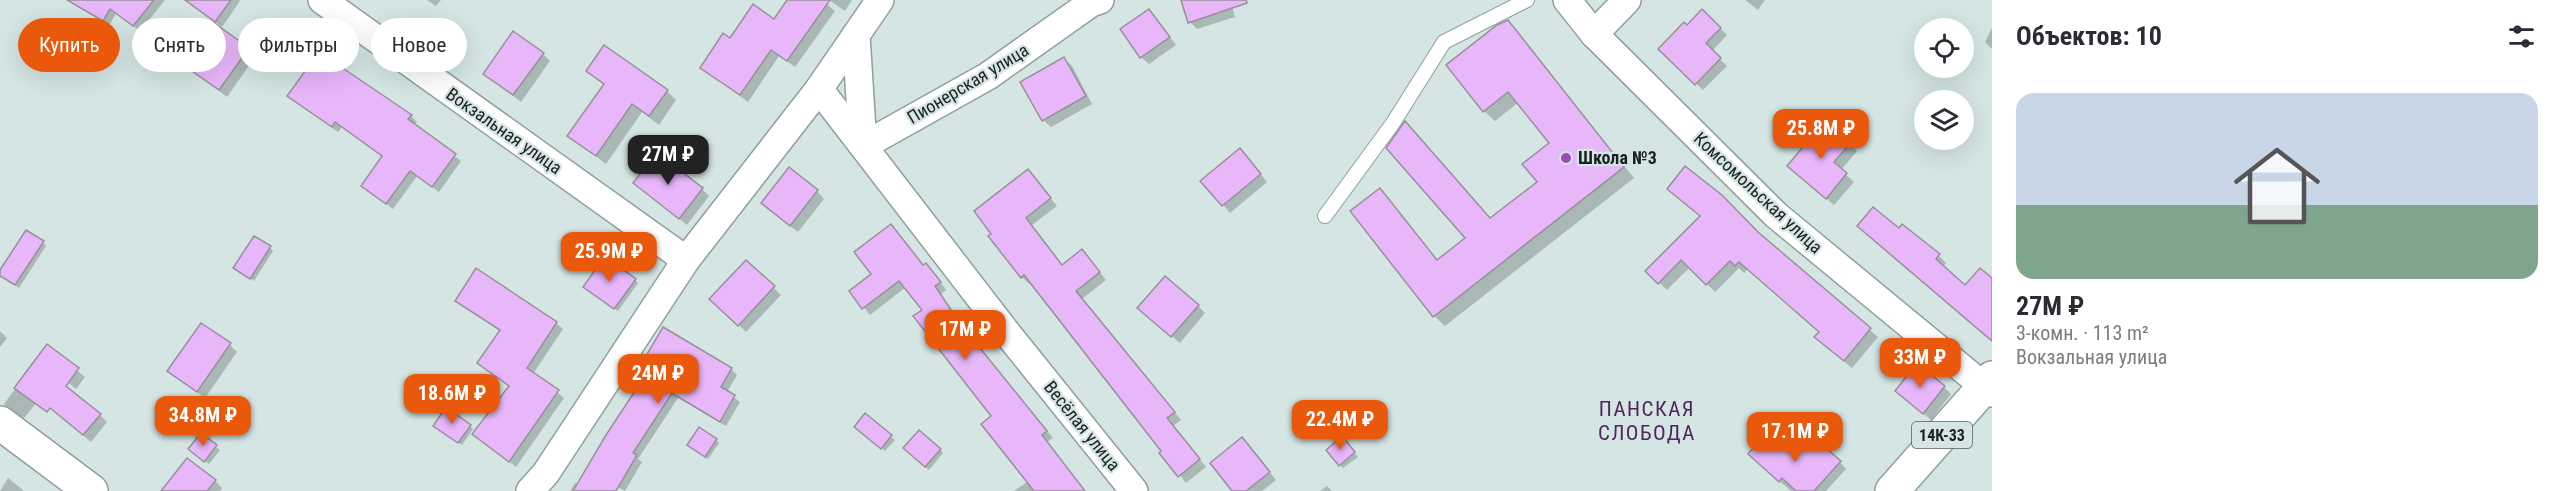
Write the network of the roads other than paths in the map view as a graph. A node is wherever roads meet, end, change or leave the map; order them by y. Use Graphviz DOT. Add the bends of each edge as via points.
graph roads {
  1 [pos="322,0"];
  2 [pos="880,0"];
  3 [pos="1100,0"];
  4 [pos="1527,0"];
  5 [pos="1567,0"];
  6 [pos="1627,0"];
  7 [pos="1594,34"];
  8 [pos="856,35"];
  9 [pos="819,89"];
  10 [pos="863,146"];
  11 [pos="1325,216"];
  12 [pos="686,260"];
  13 [pos="1989,386"];
  14 [pos="0,423"];
  15 [pos="91,491"];
  16 [pos="530,491"];
  17 [pos="1134,491"];
  18 [pos="1892,491"];
  1 -- 12 [label="street, Вокзальная улица"];
  2 -- 8 [label="street"];
  3 -- 10 [label="street, Пионерская улица" via="988,76"];
  4 -- 11 [label="lane" via="1444,42 1393,123"];
  5 -- 7 [label="street, Комсомольская улица"];
  6 -- 7 [label="street"];
  7 -- 13 [label="street, Комсомольская улица" via="1776,215"];
  8 -- 9 [label="street"];
  8 -- 10 [label="street"];
  9 -- 10 [label="street"];
  9 -- 12 [label="street"];
  10 -- 17 [label="street, Весёлая улица"];
  12 -- 16 [label="street" via="546,473"];
  13 -- 18 [label="main road, 14К-33"];
  14 -- 15 [label="main road"];
}
